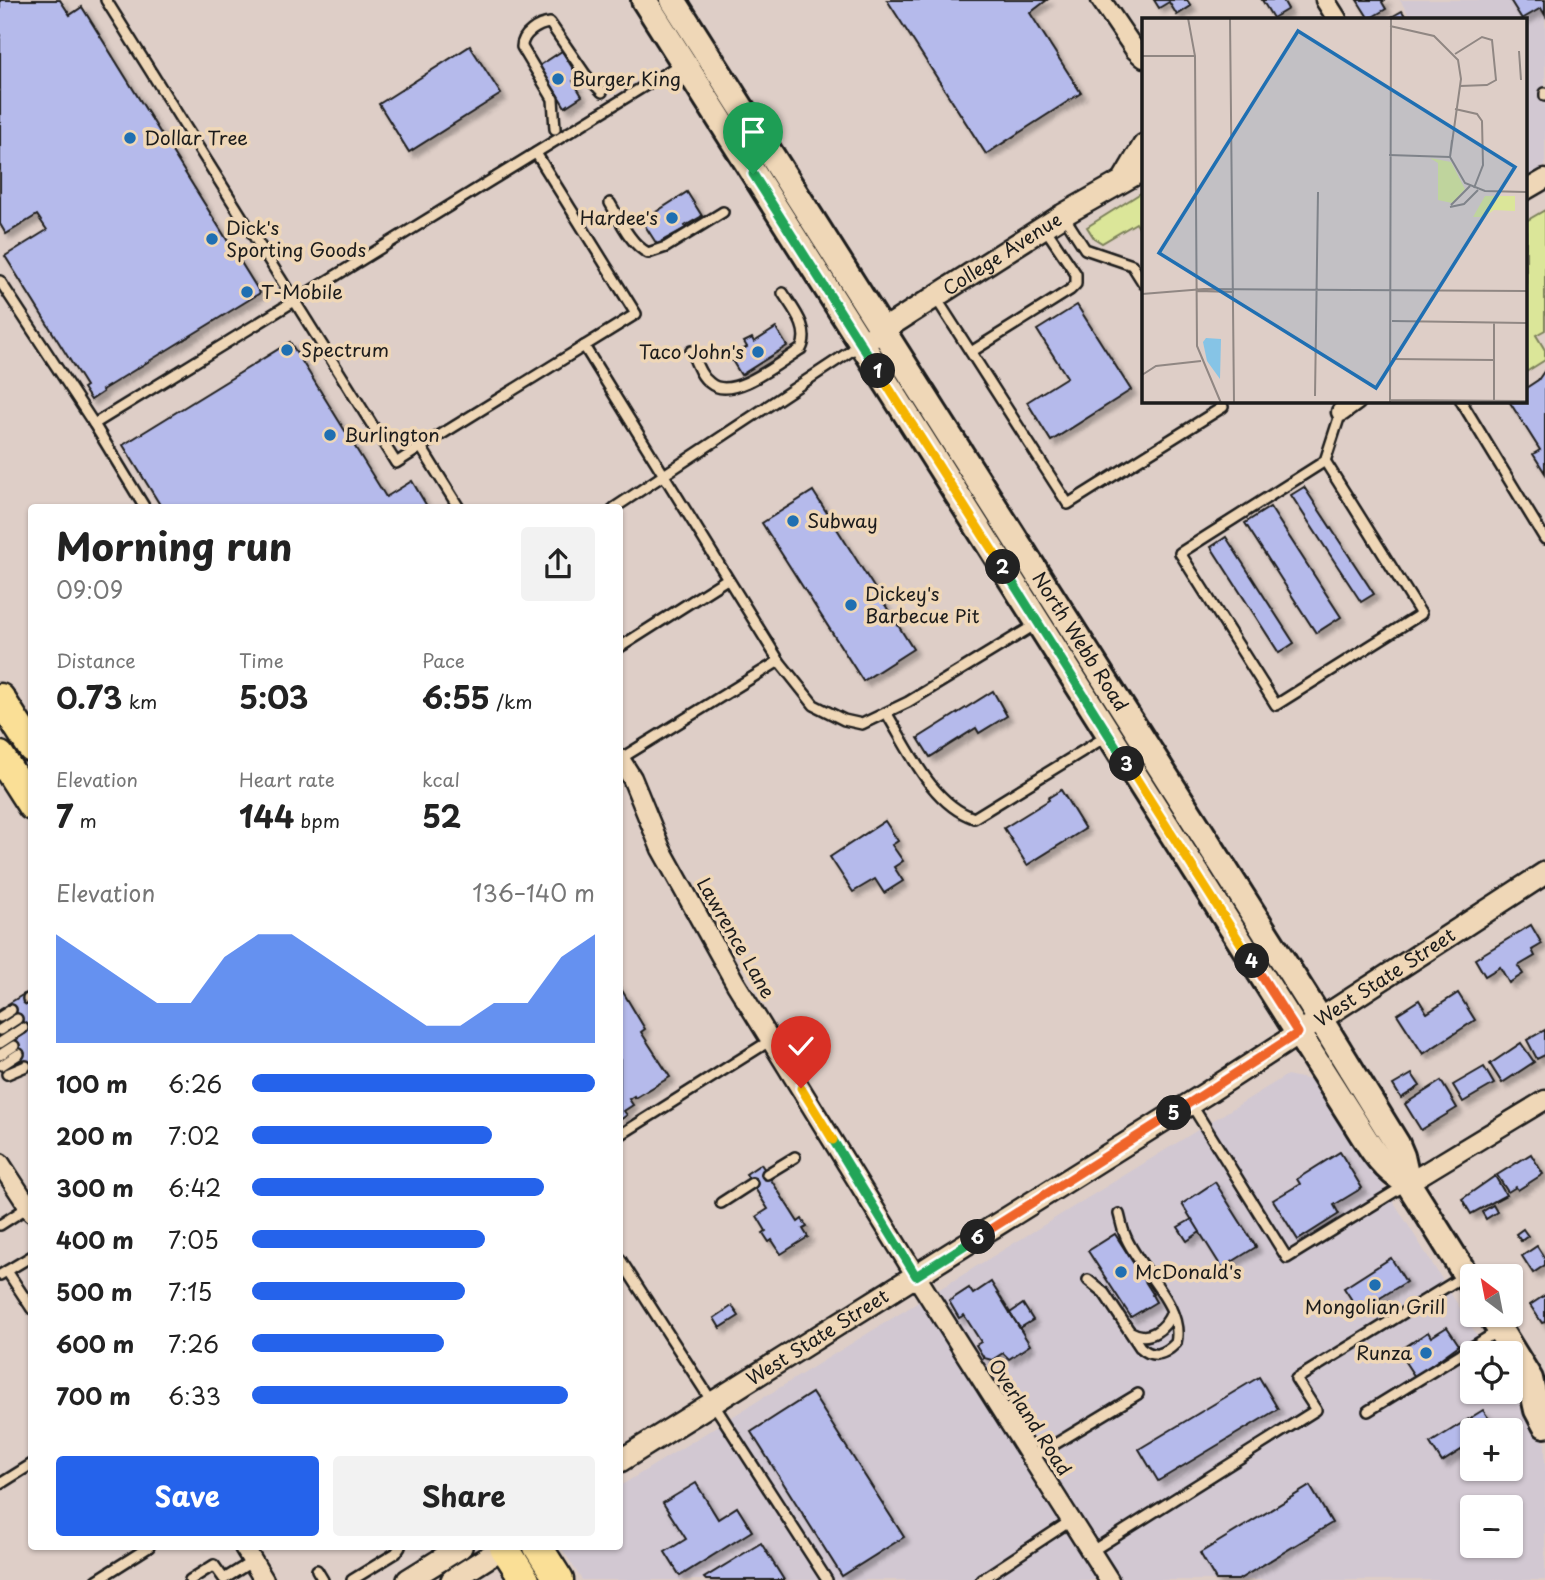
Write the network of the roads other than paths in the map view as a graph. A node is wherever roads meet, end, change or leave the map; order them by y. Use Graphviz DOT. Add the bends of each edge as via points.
graph roads {
  1 [pos="106,0"];
  2 [pos="644,0"];
  3 [pos="673,0"];
  4 [pos="1101,0"];
  5 [pos="1325,0"];
  6 [pos="1336,18"];
  7 [pos="704,49"];
  8 [pos="1140,54"];
  9 [pos="682,63"];
  10 [pos="603,92"];
  11 [pos="555,130"];
  12 [pos="1142,148"];
  13 [pos="536,153"];
  14 [pos="1142,170"];
  15 [pos="1124,179"];
  16 [pos="1545,179"];
  17 [pos="1528,189"];
  18 [pos="610,203"];
  19 [pos="723,212"];
  20 [pos="1063,215"];
  21 [pos="1045,227"];
  22 [pos="0,281"];
  23 [pos="1142,281"];
  24 [pos="782,293"];
  25 [pos="935,297"];
  26 [pos="295,302"];
  27 [pos="882,331"];
  28 [pos="861,344"];
  29 [pos="584,346"];
  30 [pos="691,351"];
  31 [pos="971,352"];
  32 [pos="1220,402"];
  33 [pos="1462,402"];
  34 [pos="1342,406"];
  35 [pos="94,424"];
  36 [pos="421,447"];
  37 [pos="1325,461"];
  38 [pos="663,476"];
  39 [pos="143,504"];
  40 [pos="456,504"];
  41 [pos="620,504"];
  42 [pos="1545,539"];
  43 [pos="727,579"];
  44 [pos="1060,610"];
  45 [pos="1038,623"];
  46 [pos="623,645"];
  47 [pos="779,661"];
  48 [pos="0,698"];
  49 [pos="887,714"];
  50 [pos="1109,735"];
  51 [pos="28,742"];
  52 [pos="0,756"];
  53 [pos="623,757"];
  54 [pos="623,764"];
  55 [pos="28,800"];
  56 [pos="1545,873"];
  57 [pos="11,1010"];
  58 [pos="0,1017"];
  59 [pos="17,1019"];
  60 [pos="1320,1019"];
  61 [pos="23,1028"];
  62 [pos="0,1030"];
  63 [pos="1298,1033"];
  64 [pos="771,1040"];
  65 [pos="0,1043"];
  66 [pos="17,1050"];
  67 [pos="3,1065"];
  68 [pos="26,1066"];
  69 [pos="1545,1100"];
  70 [pos="1190,1103"];
  71 [pos="623,1133"];
  72 [pos="794,1157"];
  73 [pos="0,1163"];
  74 [pos="767,1174"];
  75 [pos="752,1183"];
  76 [pos="1408,1183"];
  77 [pos="720,1203"];
  78 [pos="28,1207"];
  79 [pos="28,1211"];
  80 [pos="1119,1214"];
  81 [pos="0,1225"];
  82 [pos="28,1258"];
  83 [pos="623,1264"];
  84 [pos="1460,1266"];
  85 [pos="3,1273"];
  86 [pos="916,1276"];
  87 [pos="1088,1280"];
  88 [pos="1460,1285"];
  89 [pos="28,1305"];
  90 [pos="1172,1312"];
  91 [pos="1488,1327"];
  92 [pos="1499,1327"];
  93 [pos="1129,1331"];
  94 [pos="1540,1378"];
  95 [pos="1138,1394"];
  96 [pos="713,1403"];
  97 [pos="1368,1411"];
  98 [pos="1545,1425"];
  99 [pos="1032,1458"];
  100 [pos="623,1459"];
  101 [pos="28,1466"];
  102 [pos="0,1484"];
  103 [pos="1072,1520"];
  104 [pos="144,1550"];
  105 [pos="398,1550"];
  106 [pos="456,1550"];
  107 [pos="499,1550"];
  108 [pos="506,1550"];
  109 [pos="540,1550"];
  110 [pos="1091,1551"];
  111 [pos="248,1554"];
  112 [pos="317,1570"];
  113 [pos="97,1580"];
  114 [pos="190,1580"];
  115 [pos="264,1580"];
  116 [pos="323,1580"];
  117 [pos="352,1580"];
  118 [pos="408,1580"];
  119 [pos="452,1580"];
  120 [pos="525,1580"];
  121 [pos="559,1580"];
  122 [pos="827,1580"];
  123 [pos="981,1580"];
  124 [pos="1109,1580"];
  1 -- 26 [label="lane"];
  2 -- 9 [label="main road, North Webb Road"];
  3 -- 7 [label="main road, North Webb Road"];
  4 -- 8 [label="street"];
  5 -- 6 [label="street"];
  7 -- 9 [label="lane"];
  7 -- 27 [label="main road, North Webb Road"];
  9 -- 13 [label="lane"];
  9 -- 28 [label="main road, North Webb Road"];
  10 -- 11 [label="lane" via="550,23 526,35 522,47 553,99"];
  12 -- 15 [label="street"];
  13 -- 26 [label="lane"];
  13 -- 29 [label="lane" via="636,314"];
  14 -- 15 [label="street, College Avenue"];
  15 -- 20 [label="street, College Avenue"];
  16 -- 17 [label="street"];
  18 -- 19 [label="lane" via="635,243 648,253"];
  20 -- 21 [label="street, College Avenue"];
  20 -- 23 [label="lane" via="1085,249 1132,265"];
  21 -- 25 [label="street, College Avenue"];
  21 -- 31 [label="lane" via="1076,274 1076,284"];
  22 -- 35 [label="lane"];
  24 -- 30 [label="lane" via="803,328 801,349 732,389 707,382"];
  25 -- 27 [label="street, College Avenue"];
  25 -- 31 [label="lane"];
  26 -- 35 [label="lane"];
  26 -- 36 [label="lane" via="396,463"];
  27 -- 28 [label="street, College Avenue"];
  27 -- 44 [label="main road, North Webb Road"];
  28 -- 38 [label="lane"];
  28 -- 45 [label="main road, North Webb Road"];
  29 -- 36 [label="lane"];
  29 -- 38 [label="lane"];
  31 -- 32 [label="lane" via="1068,503 1223,407"];
  33 -- 42 [label="lane"];
  34 -- 37 [label="lane"];
  35 -- 39 [label="lane"];
  36 -- 40 [label="lane"];
  37 -- 37 [label="lane" via="1421,614 1276,705 1180,553"];
  38 -- 41 [label="lane"];
  38 -- 43 [label="lane"];
  43 -- 46 [label="lane"];
  43 -- 47 [label="lane"];
  44 -- 45 [label="lane"];
  44 -- 60 [label="main road, North Webb Road"];
  45 -- 49 [label="lane"];
  45 -- 50 [label="main road, North Webb Road"];
  47 -- 49 [label="lane" via="814,705 844,720 862,724"];
  47 -- 53 [label="lane"];
  48 -- 51 [label="highway"];
  49 -- 50 [label="lane" via="937,793 960,813 974,818"];
  50 -- 63 [label="main road, North Webb Road"];
  52 -- 55 [label="highway"];
  54 -- 64 [label="street, Lawrence Lane" via="661,849"];
  56 -- 60 [label="street, West State Street"];
  57 -- 58 [label="lane"];
  59 -- 62 [label="lane"];
  60 -- 63 [label="street, West State Street"];
  60 -- 76 [label="main road, North Webb Road" via="1397,1144"];
  61 -- 65 [label="lane"];
  63 -- 70 [label="street, West State Street"];
  63 -- 76 [label="main road, North Webb Road" via="1385,1168"];
  64 -- 71 [label="lane"];
  64 -- 86 [label="street, Lawrence Lane"];
  66 -- 67 [label="lane"];
  67 -- 68 [label="lane"];
  69 -- 76 [label="street"];
  70 -- 76 [label="lane" via="1287,1258"];
  70 -- 86 [label="street, West State Street"];
  72 -- 74 [label="lane"];
  73 -- 78 [label="street"];
  75 -- 77 [label="lane"];
  76 -- 84 [label="main road, North Webb Road"];
  79 -- 81 [label="lane"];
  80 -- 90 [label="lane" via="1125,1237"];
  82 -- 85 [label="lane"];
  83 -- 96 [label="lane"];
  85 -- 89 [label="lane"];
  86 -- 96 [label="street, West State Street"];
  86 -- 99 [label="street, Overland Road"];
  87 -- 93 [label="lane" via="1104,1293"];
  88 -- 110 [label="lane" via="1296,1379 1316,1410"];
  90 -- 93 [label="lane" via="1165,1325 1146,1337"];
  90 -- 93 [label="lane" via="1177,1322 1176,1343 1160,1354 1147,1354"];
  91 -- 97 [label="lane"];
  92 -- 94 [label="main road"];
  94 -- 98 [label="main road" via="1537,1410"];
  95 -- 99 [label="lane"];
  96 -- 100 [label="street, West State Street"];
  96 -- 122 [label="lane"];
  99 -- 103 [label="street, Overland Road"];
  101 -- 102 [label="lane"];
  103 -- 110 [label="street, Overland Road"];
  103 -- 123 [label="lane"];
  104 -- 113 [label="lane"];
  105 -- 117 [label="lane"];
  106 -- 118 [label="street"];
  107 -- 119 [label="street"];
  108 -- 120 [label="highway"];
  109 -- 121 [label="highway"];
  110 -- 124 [label="street, Overland Road"];
  111 -- 114 [label="lane" via="224,1579 214,1564"];
  111 -- 115 [label="street"];
  112 -- 116 [label="lane"];
}
